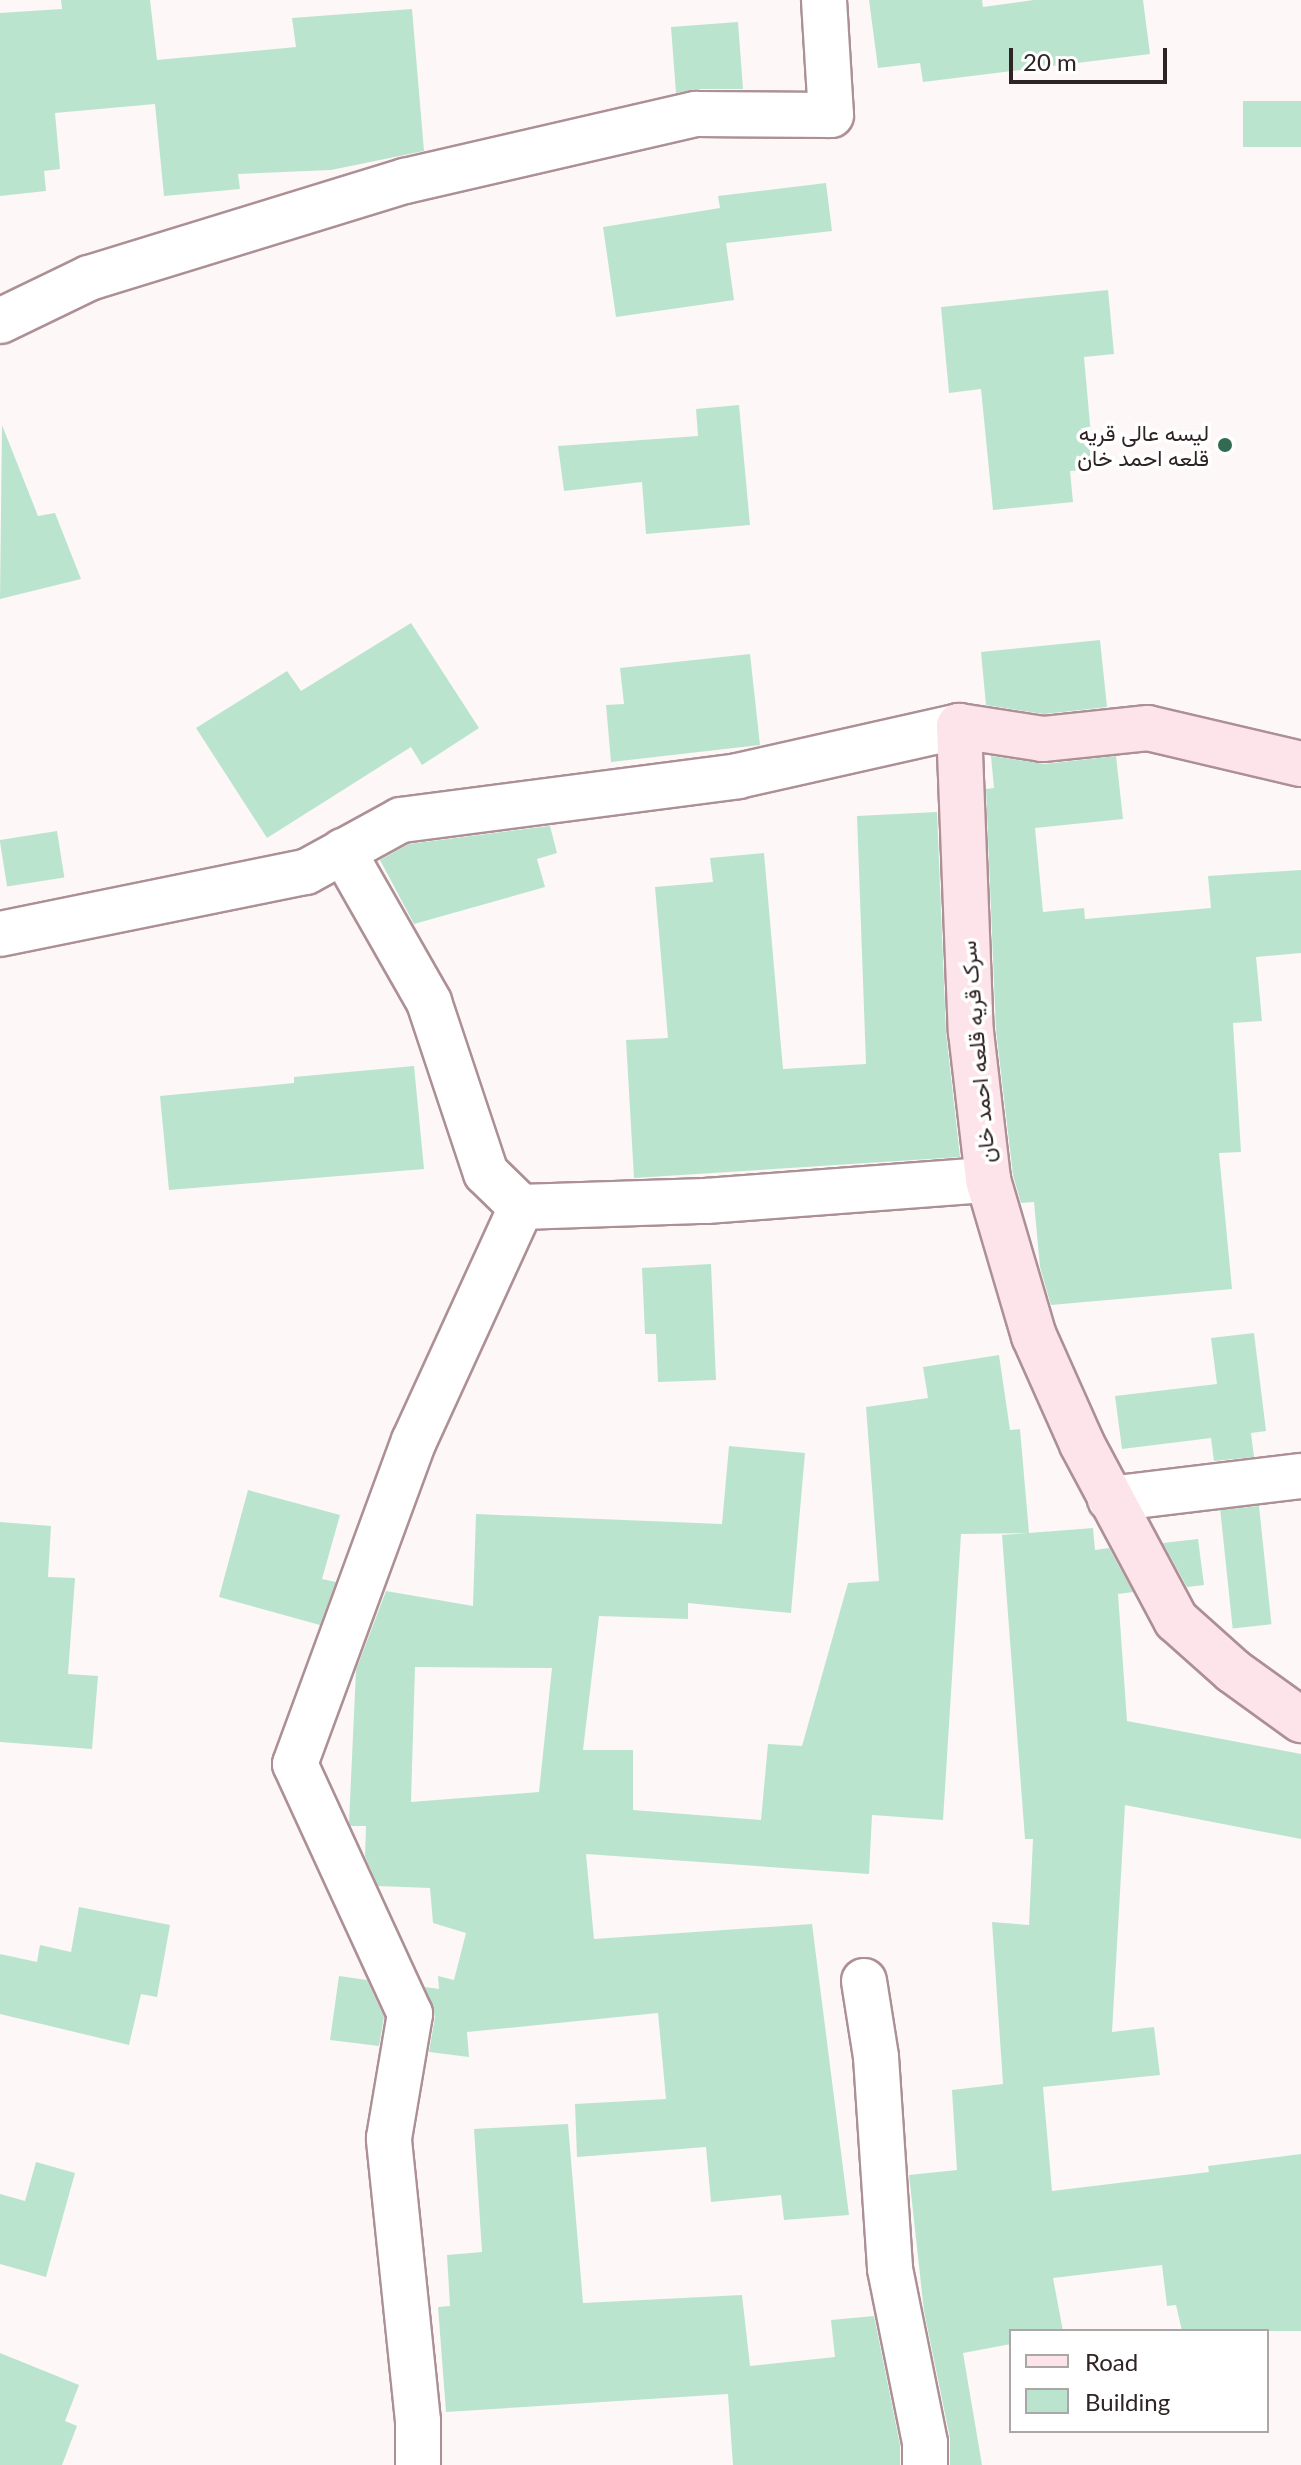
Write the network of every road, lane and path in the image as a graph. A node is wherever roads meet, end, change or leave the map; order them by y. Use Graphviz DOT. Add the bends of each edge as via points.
graph roads {
  1 [pos="824,0"];
  2 [pos="0,321"];
  3 [pos="959,726"];
  4 [pos="1301,764"];
  5 [pos="343,851"];
  6 [pos="0,934"];
  7 [pos="988,1180"];
  8 [pos="521,1207"];
  9 [pos="1301,1476"];
  10 [pos="1110,1499"];
  11 [pos="1301,1720"];
  12 [pos="864,1981"];
  13 [pos="418,2465"];
  14 [pos="925,2465"];
  1 -- 2 [label="street" via="831,115 696,114 405,181 89,278"];
  3 -- 4 [label="street" via="1043,739 1148,728"];
  3 -- 5 [label="street" via="738,776 401,820"];
  3 -- 7 [label="street, سرک قریه قلعه احمد خان" via="971,1032"];
  5 -- 6 [label="street" via="306,872"];
  5 -- 8 [label="street" via="429,1002 486,1173"];
  7 -- 8 [label="street" via="706,1201"];
  7 -- 10 [label="street, سرک قریه قلعه احمد خان" via="1034,1336"];
  8 -- 13 [label="street" via="414,1441 295,1764 410,2014 389,2138"];
  9 -- 10 [label="street"];
  10 -- 11 [label="street, سرک قریه قلعه احمد خان" via="1176,1620 1233,1671"];
  12 -- 14 [label="street" via="876,2057 890,2269"];
}
